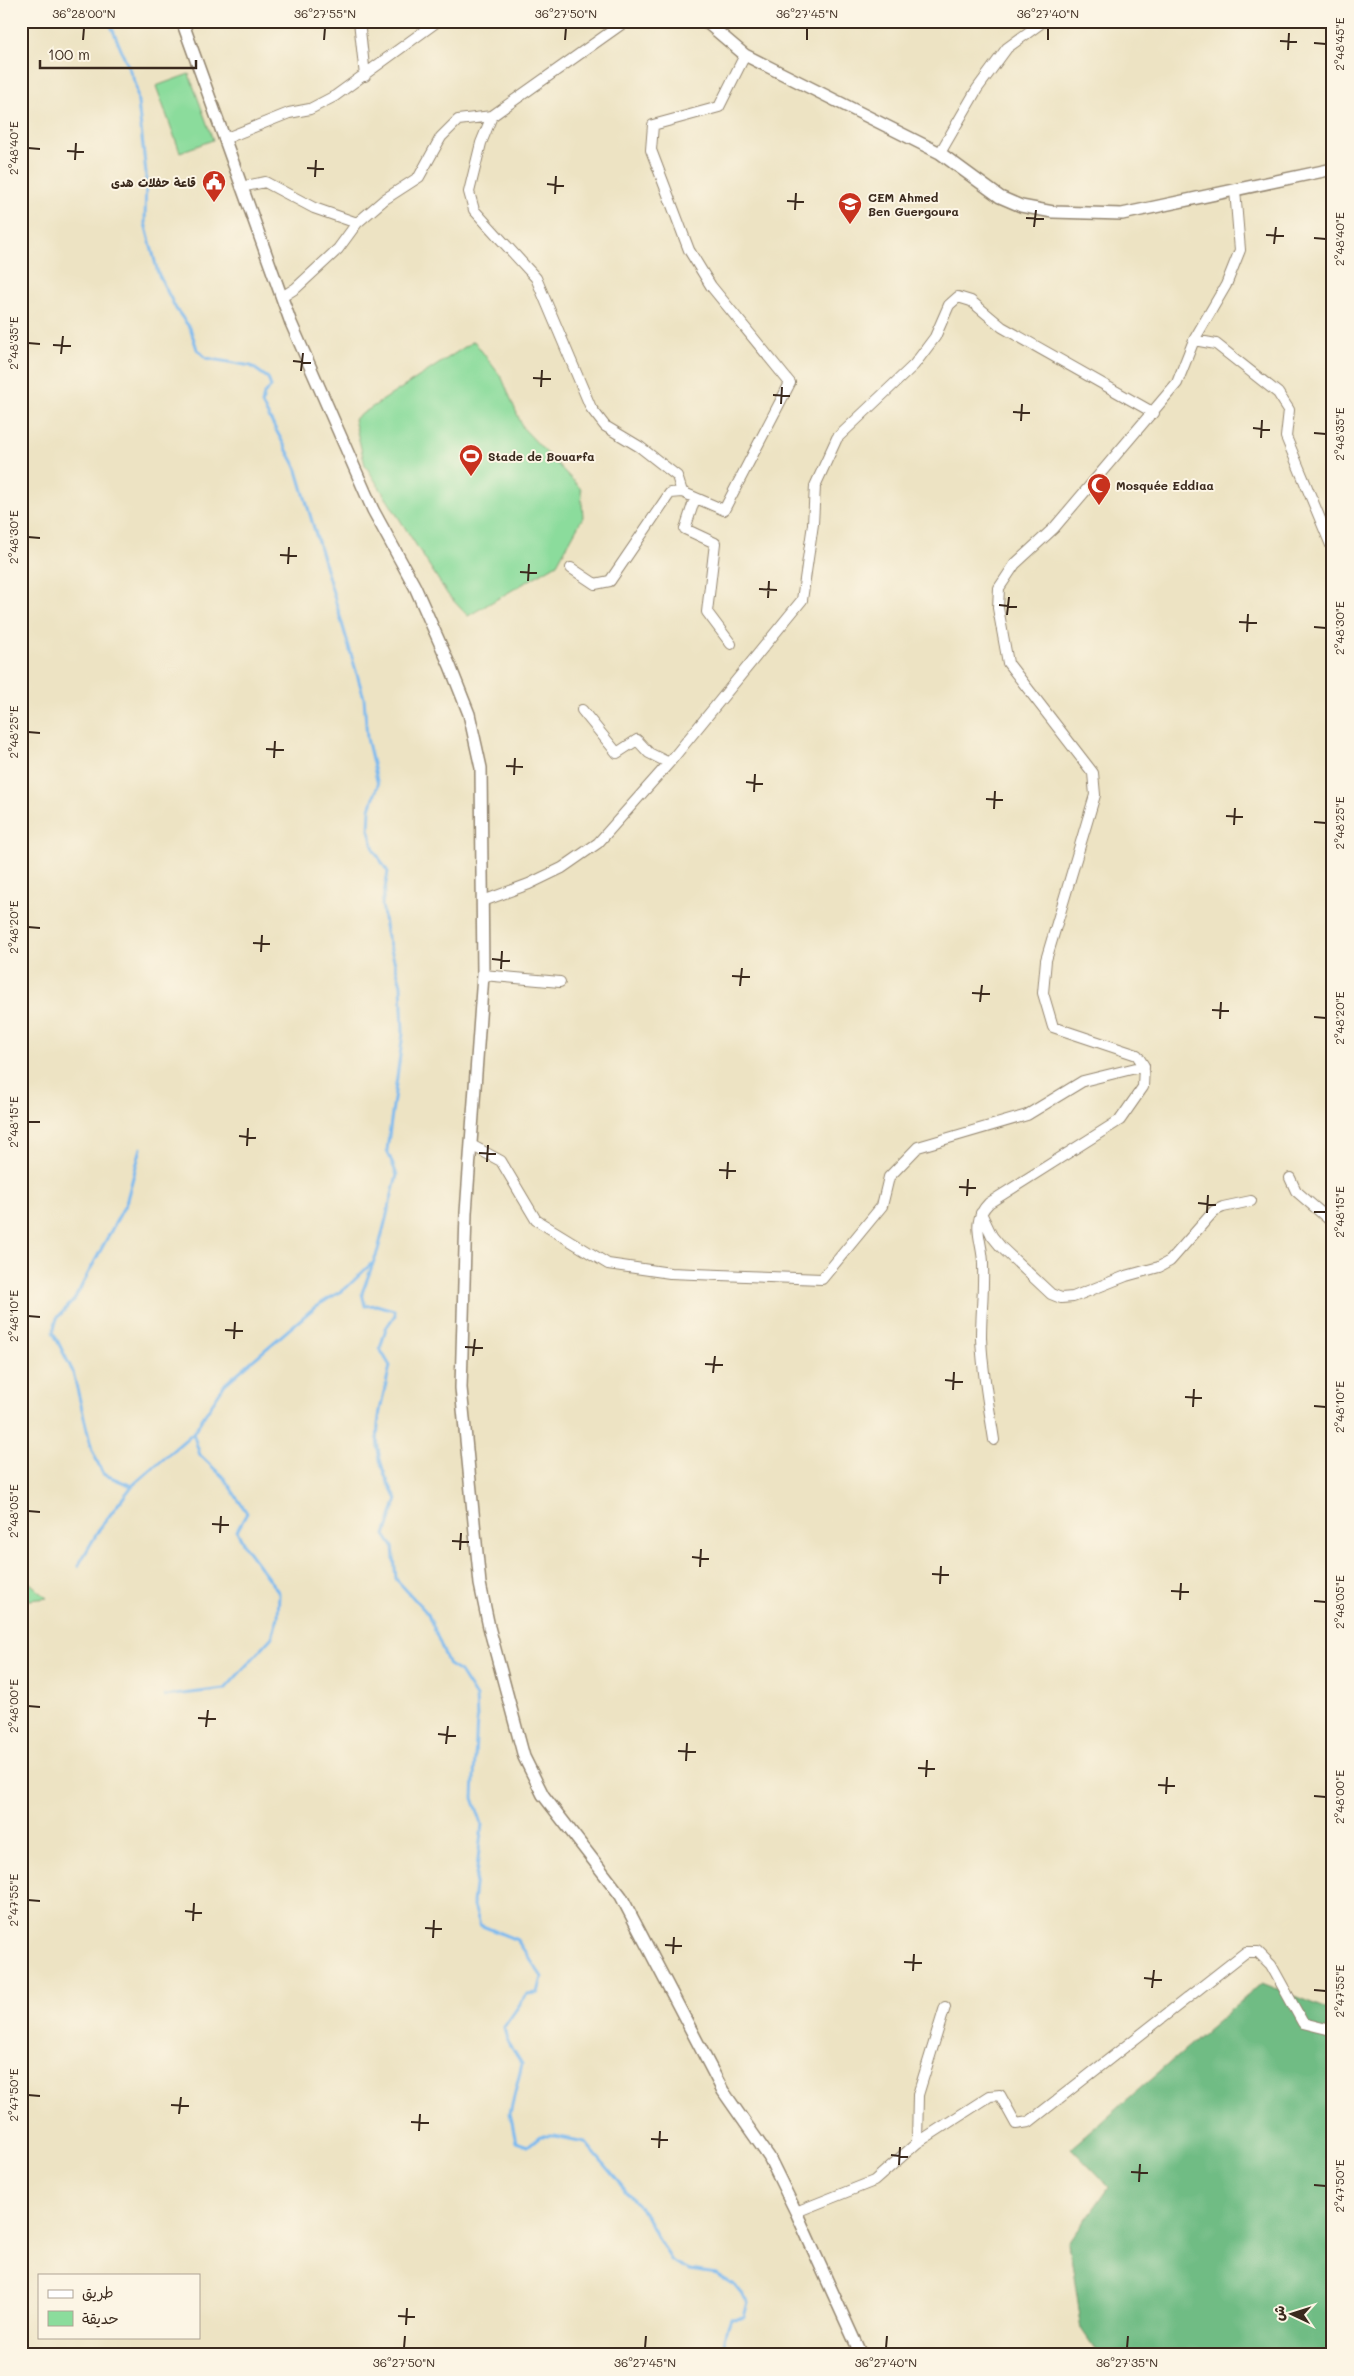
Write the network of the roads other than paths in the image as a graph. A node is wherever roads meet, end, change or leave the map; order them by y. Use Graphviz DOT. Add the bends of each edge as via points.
graph roads {
  1 [pos="182,21"];
  2 [pos="359,21"];
  3 [pos="438,21"];
  4 [pos="626,21"];
  5 [pos="705,21"];
  6 [pos="1044,21"];
  7 [pos="745,56"];
  8 [pos="365,76"];
  9 [pos="492,116"];
  10 [pos="224,139"];
  11 [pos="940,153"];
  12 [pos="1333,169"];
  13 [pos="241,187"];
  14 [pos="1235,190"];
  15 [pos="357,223"];
  16 [pos="282,297"];
  17 [pos="1194,340"];
  18 [pos="1154,413"];
  19 [pos="682,492"];
  20 [pos="695,498"];
  21 [pos="1333,550"];
  22 [pos="571,568"];
  23 [pos="731,644"];
  24 [pos="582,710"];
  25 [pos="669,763"];
  26 [pos="483,900"];
  27 [pos="483,976"];
  28 [pos="560,982"];
  29 [pos="1144,1066"];
  30 [pos="471,1145"];
  31 [pos="1290,1178"];
  32 [pos="1251,1201"];
  33 [pos="981,1212"];
  34 [pos="1333,1223"];
  35 [pos="994,1440"];
  36 [pos="945,2007"];
  37 [pos="1331,2030"];
  38 [pos="917,2143"];
  39 [pos="796,2212"];
  40 [pos="861,2355"];
  1 -- 10 [label="street"];
  2 -- 8 [label="street"];
  3 -- 8 [label="street"];
  4 -- 9 [label="street"];
  5 -- 7 [label="street"];
  6 -- 11 [label="street" via="1008,48 977,89"];
  7 -- 11 [label="street"];
  7 -- 20 [label="street" via="719,108 653,125 651,150 689,250 711,286 790,383 724,510"];
  8 -- 10 [label="street" via="310,109 289,113"];
  9 -- 15 [label="street" via="458,120 441,137 419,177 385,199"];
  9 -- 19 [label="street" via="481,143 469,192 474,210 536,278 591,408 606,426 677,476"];
  10 -- 13 [label="street"];
  11 -- 14 [label="street" via="1000,197 1020,206 1053,212 1122,214"];
  12 -- 14 [label="street"];
  13 -- 15 [label="street" via="265,182 314,208"];
  13 -- 16 [label="street"];
  14 -- 17 [label="street" via="1240,250 1226,285"];
  15 -- 16 [label="street" via="338,250"];
  16 -- 26 [label="street" via="373,510 415,586 468,714 481,768"];
  17 -- 18 [label="street" via="1177,383"];
  17 -- 21 [label="street" via="1216,344 1278,393 1290,410 1286,437"];
  18 -- 25 [label="street" via="1002,327 970,300 958,297 948,305 935,337 914,365 837,438 815,486 802,600"];
  18 -- 29 [label="street" via="1054,528 1015,564 999,588 998,608 1008,663 1093,773 1095,795 1046,960 1043,993 1053,1027 1137,1056"];
  19 -- 20 [label="street"];
  19 -- 22 [label="street" via="670,493 610,581 595,584"];
  20 -- 23 [label="street" via="685,529 715,543 707,612"];
  24 -- 25 [label="street" via="617,753 637,740 649,753"];
  25 -- 26 [label="street" via="598,843 562,868"];
  26 -- 27 [label="street"];
  27 -- 28 [label="street"];
  27 -- 30 [label="street"];
  29 -- 30 [label="street" via="1082,1082 1027,1115 918,1147 889,1177 882,1206 822,1279 670,1273 608,1264 536,1220 502,1161"];
  29 -- 33 [label="street" via="1143,1087 1120,1120 989,1203"];
  30 -- 39 [label="street" via="461,1388 469,1492 480,1584 524,1757 543,1795 621,1896 723,2091 768,2157"];
  31 -- 34 [label="street" via="1296,1192"];
  32 -- 33 [label="street" via="1214,1211 1170,1261 1159,1267 1073,1297 1061,1298 1051,1294 1000,1247"];
  33 -- 35 [label="street" via="978,1237 984,1262 981,1337"];
  36 -- 38 [label="street" via="918,2095"];
  37 -- 38 [label="street" via="1303,2023 1271,1964 1258,1952 1246,1952 1029,2122 1016,2124 1000,2095 990,2096"];
  38 -- 39 [label="street" via="874,2180"];
  39 -- 40 [label="street"];
}
